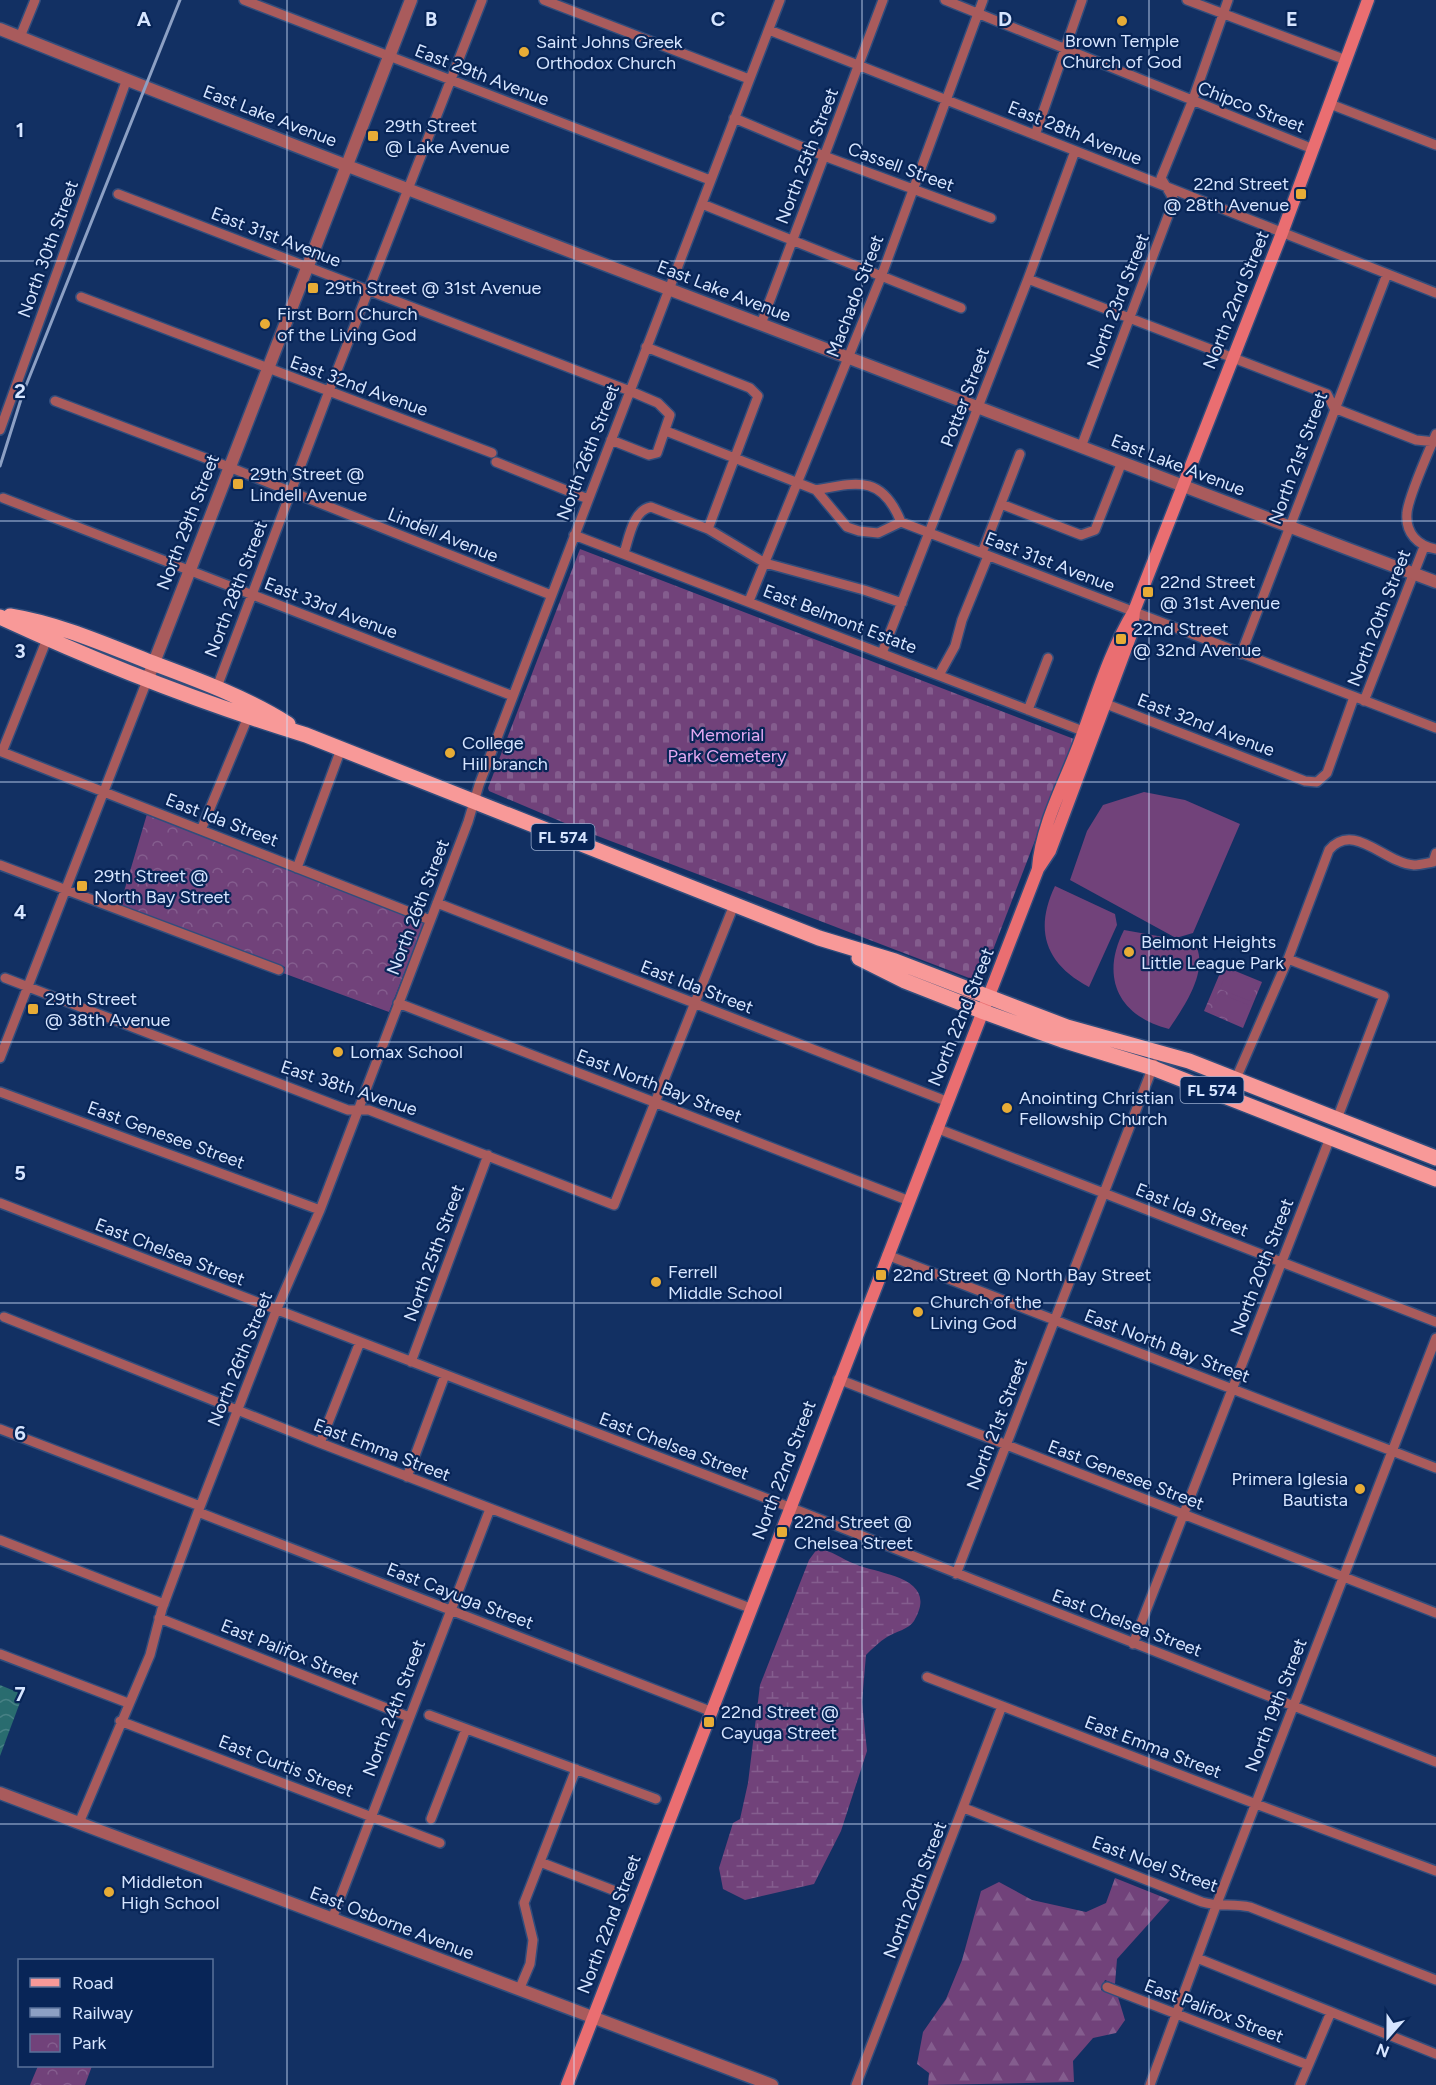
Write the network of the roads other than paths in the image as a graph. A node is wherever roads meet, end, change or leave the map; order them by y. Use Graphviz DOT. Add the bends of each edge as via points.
graph roads {
  1 [pos="35,0"];
  2 [pos="244,0"];
  3 [pos="411,0"];
  4 [pos="482,0"];
  5 [pos="544,0"];
  6 [pos="780,0"];
  7 [pos="883,0"];
  8 [pos="945,0"];
  9 [pos="983,0"];
  10 [pos="1082,0"];
  11 [pos="1187,0"];
  12 [pos="1228,0"];
  13 [pos="1368,0"];
  14 [pos="978,13"];
  15 [pos="1223,14"];
  16 [pos="0,29"];
  17 [pos="769,30"];
  18 [pos="20,37"];
  19 [pos="1065,48"];
  20 [pos="388,57"];
  21 [pos="1346,60"];
  22 [pos="860,66"];
  23 [pos="127,80"];
  24 [pos="749,80"];
  25 [pos="451,81"];
  26 [pos="948,101"];
  27 [pos="1192,102"];
  28 [pos="1330,104"];
  29 [pos="734,118"];
  30 [pos="1035,135"];
  31 [pos="1436,145"];
  32 [pos="1313,149"];
  33 [pos="1075,151"];
  34 [pos="824,156"];
  35 [pos="346,165"];
  36 [pos="710,180"];
  37 [pos="1169,188"];
  38 [pos="408,189"];
  39 [pos="913,189"];
  40 [pos="118,194"];
  41 [pos="702,204"];
  42 [pos="991,218"];
  43 [pos="1282,233"];
  44 [pos="793,239"];
  45 [pos="307,267"];
  46 [pos="1387,274"];
  47 [pos="881,277"];
  48 [pos="1028,279"];
  49 [pos="668,289"];
  50 [pos="368,290"];
  51 [pos="1436,293"];
  52 [pos="81,297"];
  53 [pos="961,308"];
  54 [pos="1129,318"];
  55 [pos="761,324"];
  56 [pos="646,347"];
  57 [pos="1233,357"];
  58 [pos="849,358"];
  59 [pos="267,369"];
  60 [pos="328,391"];
  61 [pos="630,391"];
  62 [pos="0,396"];
  63 [pos="10,400"];
  64 [pos="55,401"];
  65 [pos="979,407"];
  66 [pos="1334,408"];
  67 [pos="0,430"];
  68 [pos="666,431"];
  69 [pos="1435,439"];
  70 [pos="611,440"];
  71 [pos="1081,447"];
  72 [pos="1020,454"];
  73 [pos="735,459"];
  74 [pos="1122,462"];
  75 [pos="229,467"];
  76 [pos="797,484"];
  77 [pos="1183,484"];
  78 [pos="816,490"];
  79 [pos="291,492"];
  80 [pos="3,498"];
  81 [pos="588,500"];
  82 [pos="1000,504"];
  83 [pos="901,522"];
  84 [pos="708,529"];
  85 [pos="1290,529"];
  86 [pos="928,533"];
  87 [pos="574,535"];
  88 [pos="1424,547"];
  89 [pos="1436,549"];
  90 [pos="624,554"];
  91 [pos="985,555"];
  92 [pos="765,563"];
  93 [pos="190,570"];
  94 [pos="1414,574"];
  95 [pos="1436,582"];
  96 [pos="251,594"];
  97 [pos="551,595"];
  98 [pos="749,601"];
  99 [pos="902,603"];
  100 [pos="1134,611"];
  101 [pos="0,616"];
  102 [pos="47,639"];
  103 [pos="882,653"];
  104 [pos="1241,654"];
  105 [pos="1048,658"];
  106 [pos="150,670"];
  107 [pos="939,675"];
  108 [pos="217,687"];
  109 [pos="513,696"];
  110 [pos="1359,699"];
  111 [pos="1100,702"];
  112 [pos="1028,710"];
  113 [pos="248,717"];
  114 [pos="1436,728"];
  115 [pos="1088,733"];
  116 [pos="306,735"];
  117 [pos="341,749"];
  118 [pos="1305,781"];
  119 [pos="103,791"];
  120 [pos="474,801"];
  121 [pos="201,830"];
  122 [pos="1434,857"];
  123 [pos="0,865"];
  124 [pos="297,867"];
  125 [pos="66,890"];
  126 [pos="437,903"];
  127 [pos="734,905"];
  128 [pos="430,920"];
  129 [pos="819,938"];
  130 [pos="1288,959"];
  131 [pos="279,970"];
  132 [pos="5,978"];
  133 [pos="27,986"];
  134 [pos="989,997"];
  135 [pos="398,1003"];
  136 [pos="695,1003"];
  137 [pos="984,1012"];
  138 [pos="1160,1051"];
  139 [pos="0,1058"];
  140 [pos="1153,1068"];
  141 [pos="1236,1080"];
  142 [pos="0,1092"];
  143 [pos="1228,1097"];
  144 [pos="946,1101"];
  145 [pos="656,1102"];
  146 [pos="357,1110"];
  147 [pos="1276,1116"];
  148 [pos="1336,1119"];
  149 [pos="936,1128"];
  150 [pos="1330,1138"];
  151 [pos="488,1155"];
  152 [pos="1436,1158"];
  153 [pos="1436,1179"];
  154 [pos="1104,1194"];
  155 [pos="907,1200"];
  156 [pos="0,1203"];
  157 [pos="320,1210"];
  158 [pos="887,1255"];
  159 [pos="1281,1262"];
  160 [pos="276,1311"];
  161 [pos="4,1317"];
  162 [pos="1055,1320"];
  163 [pos="1436,1322"];
  164 [pos="1436,1338"];
  165 [pos="360,1342"];
  166 [pos="411,1362"];
  167 [pos="445,1375"];
  168 [pos="838,1379"];
  169 [pos="1232,1389"];
  170 [pos="237,1411"];
  171 [pos="0,1429"];
  172 [pos="320,1443"];
  173 [pos="1006,1446"];
  174 [pos="1392,1451"];
  175 [pos="1436,1468"];
  176 [pos="407,1477"];
  177 [pos="789,1507"];
  178 [pos="199,1509"];
  179 [pos="489,1509"];
  180 [pos="1183,1514"];
  181 [pos="0,1540"];
  182 [pos="956,1574"];
  183 [pos="1344,1577"];
  184 [pos="164,1604"];
  185 [pos="750,1608"];
  186 [pos="449,1610"];
  187 [pos="1436,1613"];
  188 [pos="159,1618"];
  189 [pos="1133,1644"];
  190 [pos="0,1654"];
  191 [pos="927,1677"];
  192 [pos="128,1703"];
  193 [pos="1002,1706"];
  194 [pos="1294,1706"];
  195 [pos="710,1711"];
  196 [pos="429,1715"];
  197 [pos="409,1717"];
  198 [pos="120,1721"];
  199 [pos="466,1729"];
  200 [pos="1436,1762"];
  201 [pos="576,1770"];
  202 [pos="0,1793"];
  203 [pos="656,1799"];
  204 [pos="1256,1804"];
  205 [pos="964,1808"];
  206 [pos="371,1817"];
  207 [pos="431,1820"];
  208 [pos="79,1823"];
  209 [pos="440,1843"];
  210 [pos="540,1862"];
  211 [pos="1436,1871"];
  212 [pos="623,1894"];
  213 [pos="1216,1906"];
  214 [pos="332,1919"];
  215 [pos="1197,1958"];
  216 [pos="1436,1980"];
  217 [pos="1107,1987"];
  218 [pos="519,1990"];
  219 [pos="1331,2012"];
  220 [pos="1177,2013"];
  221 [pos="592,2018"];
  222 [pos="1436,2054"];
  223 [pos="1308,2065"];
  224 [pos="567,2085"];
  225 [pos="772,2085"];
  226 [pos="856,2085"];
  227 [pos="1150,2085"];
  228 [pos="1300,2085"];
  1 -- 18 [label="street"];
  2 -- 20 [label="street, East 29th Avenue"];
  3 -- 20 [label="street, North 29th Street"];
  4 -- 25 [label="street, North 28th Street"];
  5 -- 24 [label="street"];
  6 -- 17 [label="street, North 26th Street"];
  7 -- 22 [label="street, North 25th Street"];
  8 -- 14 [label="street, Chipco Street"];
  9 -- 14 [label="street, Machado Street"];
  10 -- 19 [label="street"];
  11 -- 15 [label="street"];
  12 -- 15 [label="street, North 23rd Street"];
  13 -- 21 [label="main road, North 22nd Street"];
  14 -- 19 [label="street, Chipco Street"];
  14 -- 26 [label="street, Machado Street"];
  15 -- 21 [label="street"];
  15 -- 27 [label="street, North 23rd Street"];
  16 -- 18 [label="street, East Lake Avenue"];
  17 -- 22 [label="street, East 28th Avenue"];
  17 -- 24 [label="street, North 26th Street"];
  18 -- 23 [label="street, East Lake Avenue"];
  19 -- 27 [label="street, Chipco Street"];
  19 -- 30 [label="street"];
  20 -- 25 [label="street, East 29th Avenue"];
  20 -- 35 [label="street, North 29th Street"];
  21 -- 28 [label="main road, North 22nd Street"];
  22 -- 26 [label="street, East 28th Avenue"];
  22 -- 34 [label="street, North 25th Street"];
  23 -- 35 [label="street, East Lake Avenue"];
  23 -- 63 [label="street, North 30th Street"];
  24 -- 29 [label="street, North 26th Street"];
  25 -- 36 [label="street, East 29th Avenue"];
  25 -- 38 [label="street, North 28th Street"];
  26 -- 30 [label="street, East 28th Avenue"];
  26 -- 39 [label="street, Machado Street"];
  27 -- 32 [label="street, Chipco Street"];
  27 -- 37 [label="street, North 23rd Street" via="1161,178"];
  28 -- 31 [label="street"];
  28 -- 32 [label="main road, North 22nd Street"];
  29 -- 34 [label="street, Cassell Street"];
  29 -- 36 [label="street, North 26th Street"];
  30 -- 33 [label="street, East 28th Avenue"];
  32 -- 43 [label="main road, North 22nd Street"];
  33 -- 37 [label="street, East 28th Avenue"];
  33 -- 48 [label="street, Potter Street"];
  34 -- 39 [label="street, Cassell Street"];
  34 -- 44 [label="street, North 25th Street"];
  35 -- 38 [label="street, East Lake Avenue"];
  35 -- 45 [label="street, North 29th Street"];
  36 -- 41 [label="street, North 26th Street"];
  37 -- 43 [label="street, East 28th Avenue"];
  37 -- 54 [label="street, North 23rd Street" via="1174,200"];
  38 -- 49 [label="street, East Lake Avenue"];
  38 -- 50 [label="street, North 28th Street"];
  39 -- 42 [label="street, Cassell Street"];
  39 -- 47 [label="street, Machado Street"];
  40 -- 45 [label="street, East 31st Avenue"];
  41 -- 44 [label="street"];
  41 -- 49 [label="street, North 26th Street"];
  43 -- 46 [label="street, East 28th Avenue"];
  43 -- 57 [label="main road, North 22nd Street"];
  44 -- 47 [label="street"];
  44 -- 55 [label="street, North 25th Street"];
  45 -- 50 [label="street, East 31st Avenue"];
  45 -- 59 [label="street, North 29th Street"];
  46 -- 51 [label="street, East 28th Avenue"];
  46 -- 66 [label="street, North 21st Street"];
  47 -- 53 [label="street"];
  47 -- 58 [label="street, Machado Street"];
  48 -- 54 [label="street"];
  48 -- 65 [label="street, Potter Street"];
  49 -- 55 [label="street, East Lake Avenue"];
  49 -- 56 [label="street, North 26th Street"];
  50 -- 60 [label="street, North 28th Street"];
  50 -- 61 [label="street, East 31st Avenue"];
  52 -- 59 [label="street, East 32nd Avenue"];
  54 -- 57 [label="street"];
  54 -- 71 [label="street, North 23rd Street"];
  55 -- 58 [label="street, East Lake Avenue"];
  56 -- 61 [label="street, North 26th Street"];
  56 -- 73 [label="street" via="755,392 757,401"];
  57 -- 66 [label="street" via="1327,394"];
  57 -- 77 [label="main road, North 22nd Street"];
  58 -- 65 [label="street, East Lake Avenue"];
  58 -- 76 [label="street, Machado Street"];
  59 -- 60 [label="street, East 32nd Avenue"];
  59 -- 75 [label="street, North 29th Street"];
  60 -- 79 [label="street, North 28th Street"];
  60 -- 81 [label="street, East 32nd Avenue"];
  61 -- 68 [label="street, East 31st Avenue" via="665,408 670,415"];
  61 -- 70 [label="street, North 26th Street"];
  62 -- 63 [label="street"];
  63 -- 67 [label="street, North 30th Street"];
  64 -- 75 [label="street, Lindell Avenue"];
  65 -- 71 [label="street, East Lake Avenue"];
  65 -- 86 [label="street, Potter Street"];
  66 -- 69 [label="street" via="1416,440"];
  66 -- 85 [label="street, North 21st Street"];
  68 -- 70 [label="street" via="660,450 653,455"];
  68 -- 73 [label="street"];
  69 -- 88 [label="street, North 20th Street" via="1407,513 1410,534"];
  70 -- 81 [label="street, North 26th Street"];
  71 -- 74 [label="street, East Lake Avenue"];
  72 -- 82 [label="street"];
  73 -- 76 [label="street"];
  73 -- 84 [label="street"];
  74 -- 77 [label="street, East Lake Avenue"];
  74 -- 82 [label="street" via="1095,530 1089,534 1081,536"];
  75 -- 79 [label="street, Lindell Avenue"];
  75 -- 93 [label="street, North 29th Street"];
  76 -- 78 [label="street"];
  76 -- 92 [label="street, Machado Street"];
  77 -- 85 [label="street, East Lake Avenue"];
  77 -- 100 [label="main road, North 22nd Street"];
  78 -- 83 [label="street" via="852,482 873,487 888,498"];
  78 -- 83 [label="street" via="847,527 878,533"];
  79 -- 96 [label="street, North 28th Street"];
  79 -- 97 [label="street, Lindell Avenue"];
  80 -- 93 [label="street, East 33rd Avenue"];
  81 -- 87 [label="street, North 26th Street"];
  82 -- 91 [label="street"];
  83 -- 86 [label="street, East 31st Avenue"];
  84 -- 90 [label="street" via="645,508 637,516"];
  84 -- 92 [label="street"];
  85 -- 94 [label="street, East Lake Avenue"];
  85 -- 104 [label="street, North 21st Street"];
  86 -- 91 [label="street, East 31st Avenue"];
  86 -- 99 [label="street, Potter Street"];
  87 -- 90 [label="street, East Belmont Estate"];
  87 -- 97 [label="street, North 26th Street"];
  88 -- 89 [label="street, North 20th Street"];
  88 -- 94 [label="street, North 20th Street"];
  90 -- 98 [label="street, East Belmont Estate"];
  91 -- 100 [label="street, East 31st Avenue"];
  91 -- 107 [label="street" via="955,646"];
  92 -- 98 [label="street, Machado Street"];
  92 -- 99 [label="street"];
  93 -- 96 [label="street, East 33rd Avenue"];
  93 -- 106 [label="street, North 29th Street"];
  94 -- 95 [label="street, East Lake Avenue"];
  94 -- 110 [label="street, North 20th Street"];
  96 -- 108 [label="street, North 28th Street"];
  96 -- 109 [label="street, East 33rd Avenue"];
  97 -- 109 [label="street, North 26th Street"];
  98 -- 103 [label="street, East Belmont Estate"];
  99 -- 103 [label="street, Potter Street"];
  100 -- 104 [label="street, East 31st Avenue"];
  100 -- 111 [label="main road, North 22nd Street" via="1123,628"];
  101 -- 102 [label="main road, FL 574"];
  101 -- 106 [label="main road, FL 574" via="64,628"];
  102 -- 106 [label="main road, FL 574"];
  102 -- 119 [label="street, East Ida Street" via="2,752"];
  103 -- 107 [label="street, East Belmont Estate"];
  104 -- 110 [label="street, East 31st Avenue"];
  105 -- 112 [label="street"];
  106 -- 108 [label="main road, FL 574"];
  106 -- 113 [label="main road, FL 574"];
  106 -- 119 [label="street, North 29th Street"];
  107 -- 112 [label="street, East Belmont Estate"];
  108 -- 116 [label="main road, FL 574" via="268,711"];
  109 -- 120 [label="street, North 26th Street"];
  110 -- 114 [label="street, East 31st Avenue"];
  110 -- 118 [label="street, North 20th Street" via="1327,774 1317,782"];
  111 -- 115 [label="main road, North 22nd Street"];
  111 -- 118 [label="street, East 32nd Avenue"];
  112 -- 115 [label="street, East Belmont Estate"];
  113 -- 116 [label="main road, FL 574"];
  113 -- 121 [label="street"];
  115 -- 134 [label="main road, North 22nd Street" via="1040,847 1038,869"];
  116 -- 117 [label="main road, FL 574"];
  117 -- 120 [label="main road, FL 574"];
  117 -- 124 [label="street"];
  119 -- 121 [label="street, East Ida Street"];
  119 -- 125 [label="street, North 29th Street"];
  120 -- 126 [label="street, North 26th Street"];
  120 -- 127 [label="main road, FL 574"];
  121 -- 124 [label="street, East Ida Street"];
  122 -- 130 [label="street" via="1415,865 1398,861 1358,840 1337,841 1329,850"];
  123 -- 125 [label="street"];
  124 -- 128 [label="street, East Ida Street"];
  125 -- 131 [label="street"];
  125 -- 133 [label="street, North 29th Street"];
  126 -- 128 [label="street, North 26th Street"];
  126 -- 136 [label="street, East Ida Street"];
  127 -- 129 [label="main road, FL 574"];
  127 -- 136 [label="street"];
  128 -- 135 [label="street, North 26th Street"];
  129 -- 134 [label="main road, FL 574"];
  129 -- 137 [label="main road, FL 574" via="904,981"];
  130 -- 141 [label="street"];
  130 -- 148 [label="street" via="1384,996"];
  132 -- 133 [label="street, East 38th Avenue"];
  133 -- 139 [label="street, North 29th Street"];
  133 -- 146 [label="street, East 38th Avenue" via="348,1110"];
  134 -- 137 [label="main road, North 22nd Street"];
  134 -- 138 [label="main road, FL 574" via="1067,1027"];
  135 -- 145 [label="street, East North Bay Street"];
  135 -- 146 [label="street, North 26th Street"];
  136 -- 144 [label="street, East Ida Street"];
  136 -- 145 [label="street"];
  137 -- 140 [label="main road, FL 574"];
  137 -- 144 [label="main road, North 22nd Street"];
  138 -- 140 [label="street, North 21st Street"];
  138 -- 141 [label="main road, FL 574"];
  140 -- 143 [label="main road, FL 574"];
  140 -- 154 [label="street, North 21st Street"];
  141 -- 143 [label="street"];
  141 -- 148 [label="main road, FL 574"];
  142 -- 157 [label="street, East Genesee Street"];
  143 -- 147 [label="main road, FL 574"];
  144 -- 149 [label="main road, North 22nd Street"];
  145 -- 151 [label="street, East 38th Avenue" via="614,1205"];
  145 -- 155 [label="street, East North Bay Street"];
  146 -- 151 [label="street, East 38th Avenue" via="369,1110"];
  146 -- 157 [label="street, North 26th Street"];
  147 -- 148 [label="main road" via="1318,1127"];
  147 -- 150 [label="main road, FL 574"];
  148 -- 152 [label="main road, FL 574"];
  149 -- 154 [label="street, East Ida Street"];
  149 -- 155 [label="main road, North 22nd Street"];
  150 -- 153 [label="main road, FL 574"];
  150 -- 159 [label="street, North 20th Street"];
  151 -- 166 [label="street, North 25th Street"];
  154 -- 159 [label="street, East Ida Street"];
  154 -- 162 [label="street, North 21st Street"];
  155 -- 158 [label="main road, North 22nd Street"];
  156 -- 160 [label="street, East Chelsea Street"];
  157 -- 160 [label="street, North 26th Street"];
  158 -- 162 [label="street, East North Bay Street"];
  158 -- 168 [label="main road, North 22nd Street"];
  159 -- 163 [label="street, East Ida Street"];
  159 -- 169 [label="street, North 20th Street"];
  160 -- 165 [label="street, East Chelsea Street"];
  160 -- 170 [label="street, North 26th Street"];
  161 -- 170 [label="street, East Emma Street"];
  162 -- 169 [label="street, East North Bay Street"];
  162 -- 173 [label="street, North 21st Street"];
  164 -- 174 [label="street, North 19th Street"];
  165 -- 166 [label="street, East Chelsea Street"];
  165 -- 172 [label="street"];
  166 -- 167 [label="street, East Chelsea Street"];
  167 -- 176 [label="street"];
  167 -- 177 [label="street, East Chelsea Street"];
  168 -- 173 [label="street, East Genesee Street"];
  168 -- 177 [label="main road, North 22nd Street"];
  169 -- 174 [label="street, East North Bay Street"];
  169 -- 180 [label="street, North 20th Street"];
  170 -- 172 [label="street, East Emma Street"];
  170 -- 178 [label="street, North 26th Street"];
  171 -- 178 [label="street, East Cayuga Street"];
  172 -- 176 [label="street, East Emma Street"];
  173 -- 180 [label="street, East Genesee Street"];
  173 -- 182 [label="street, North 21st Street"];
  174 -- 175 [label="street, East North Bay Street"];
  174 -- 183 [label="street, North 19th Street"];
  176 -- 179 [label="street, East Emma Street"];
  177 -- 182 [label="street, East Chelsea Street"];
  177 -- 185 [label="main road, North 22nd Street"];
  178 -- 184 [label="street, North 26th Street"];
  178 -- 186 [label="street, East Cayuga Street"];
  179 -- 185 [label="street, East Emma Street"];
  179 -- 186 [label="street, North 24th Street"];
  180 -- 183 [label="street, East Genesee Street"];
  180 -- 189 [label="street, North 20th Street"];
  181 -- 184 [label="street"];
  182 -- 189 [label="street, East Chelsea Street"];
  183 -- 187 [label="street, East Genesee Street"];
  183 -- 194 [label="street, North 19th Street"];
  184 -- 188 [label="street, North 26th Street"];
  185 -- 195 [label="main road, North 22nd Street"];
  186 -- 195 [label="street, East Cayuga Street"];
  186 -- 197 [label="street, North 24th Street"];
  188 -- 192 [label="street, North 26th Street" via="150,1655"];
  188 -- 197 [label="street, East Palifox Street"];
  189 -- 194 [label="street, East Chelsea Street"];
  190 -- 192 [label="street"];
  191 -- 193 [label="street, East Emma Street"];
  192 -- 198 [label="street, North 26th Street"];
  193 -- 204 [label="street, East Emma Street"];
  193 -- 205 [label="street, North 20th Street"];
  194 -- 200 [label="street, East Chelsea Street"];
  194 -- 204 [label="street, North 19th Street"];
  195 -- 221 [label="main road, North 22nd Street"];
  196 -- 199 [label="street"];
  197 -- 206 [label="street, North 24th Street"];
  198 -- 206 [label="street, East Curtis Street"];
  198 -- 208 [label="street, North 26th Street"];
  199 -- 201 [label="street"];
  199 -- 207 [label="street"];
  201 -- 203 [label="street"];
  201 -- 210 [label="street"];
  202 -- 208 [label="street, East Osborne Avenue"];
  204 -- 211 [label="street, East Emma Street"];
  204 -- 213 [label="street, North 19th Street"];
  205 -- 213 [label="street, East Noel Street"];
  205 -- 226 [label="street, North 20th Street"];
  206 -- 209 [label="street, East Curtis Street"];
  206 -- 214 [label="street, North 24th Street"];
  208 -- 214 [label="street, East Osborne Avenue"];
  210 -- 212 [label="street"];
  210 -- 218 [label="street" via="524,1903 533,1940 530,1964"];
  213 -- 215 [label="street, North 19th Street"];
  213 -- 216 [label="street, East Noel Street" via="1250,1907"];
  214 -- 218 [label="street, East Osborne Avenue"];
  215 -- 219 [label="street"];
  215 -- 220 [label="street, North 19th Street"];
  217 -- 220 [label="street, East Palifox Street"];
  218 -- 221 [label="street, East Osborne Avenue"];
  219 -- 222 [label="street"];
  219 -- 223 [label="street"];
  220 -- 223 [label="street, East Palifox Street"];
  220 -- 227 [label="street, North 19th Street"];
  221 -- 224 [label="main road, North 22nd Street"];
  221 -- 225 [label="street, East Osborne Avenue"];
  223 -- 228 [label="street"];
}
